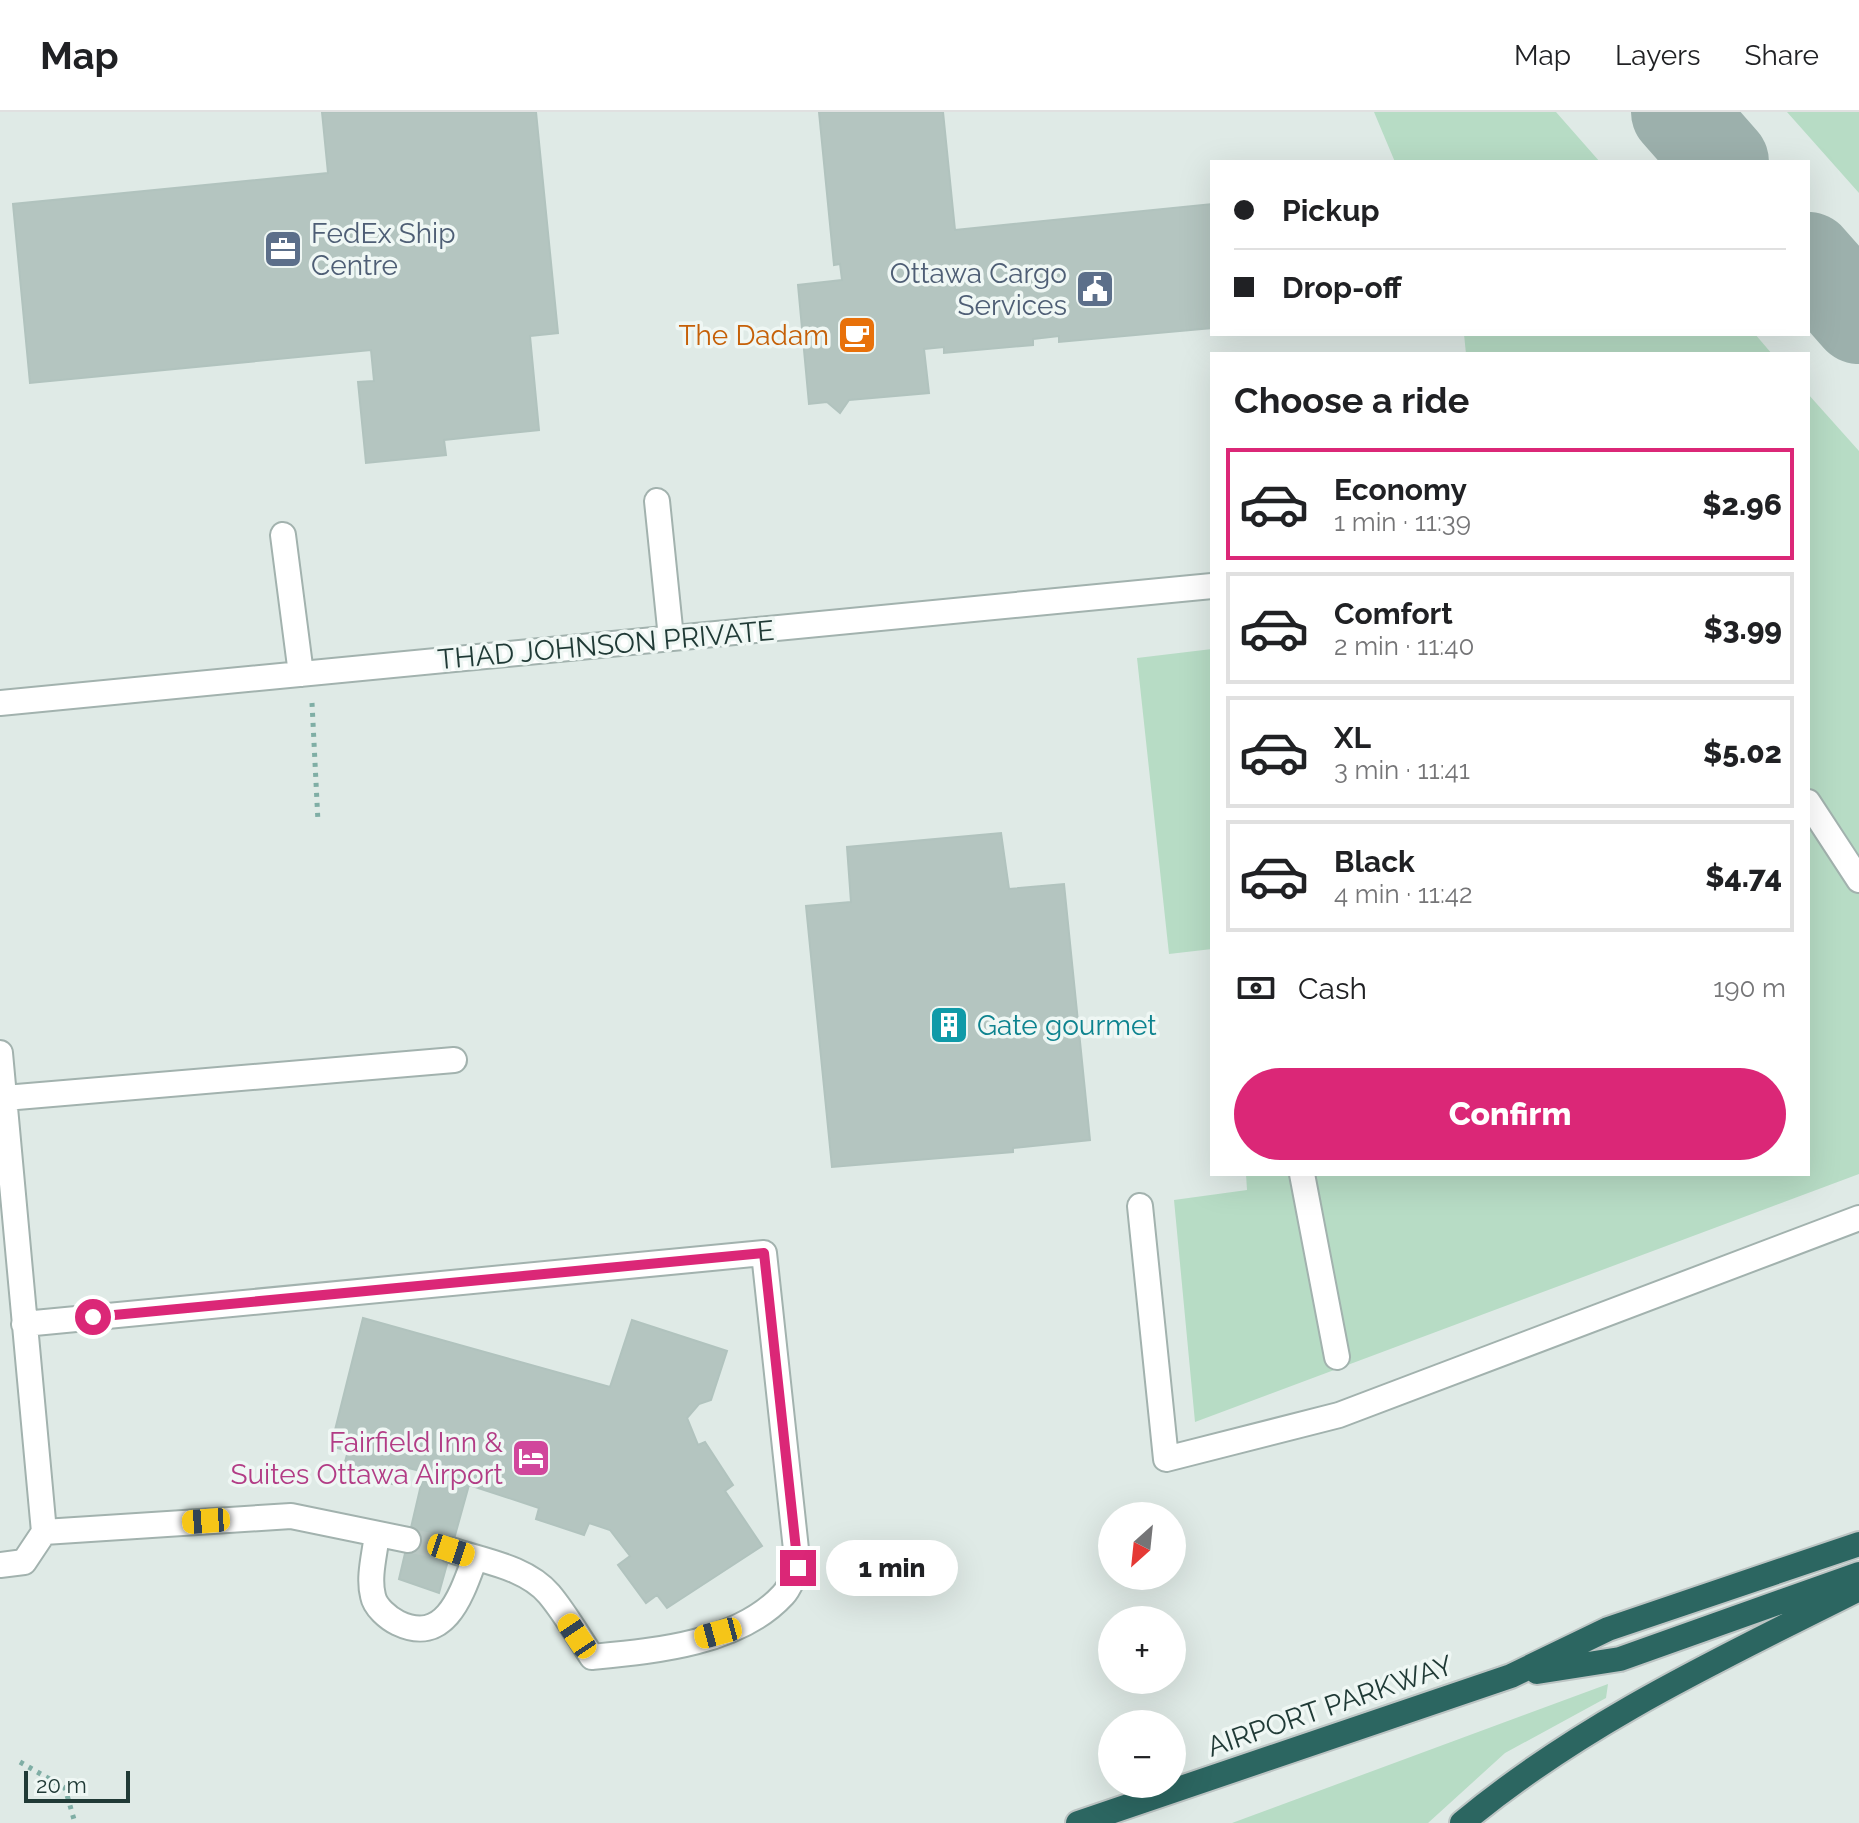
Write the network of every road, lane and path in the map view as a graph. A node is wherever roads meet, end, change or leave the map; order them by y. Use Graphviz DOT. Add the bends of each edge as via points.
graph roads {
  1 [pos="657,501"];
  2 [pos="283,535"];
  3 [pos="1210,586"];
  4 [pos="671,638"];
  5 [pos="301,674"];
  6 [pos="312,697"];
  7 [pos="0,703"];
  8 [pos="1810,805"];
  9 [pos="318,822"];
  10 [pos="1859,880"];
  11 [pos="0,1053"];
  12 [pos="454,1060"];
  13 [pos="5,1098"];
  14 [pos="1302,1176"];
  15 [pos="1140,1206"];
  16 [pos="1859,1218"];
  17 [pos="24,1324"];
  18 [pos="1337,1357"];
  19 [pos="44,1532"];
  20 [pos="377,1534"];
  21 [pos="408,1540"];
  22 [pos="1859,1544"];
  23 [pos="451,1550"];
  24 [pos="475,1558"];
  25 [pos="0,1565"];
  26 [pos="1859,1574"];
  27 [pos="1859,1589"];
  28 [pos="1511,1676"];
  29 [pos="20,1762"];
  30 [pos="75,1823"];
  31 [pos="1078,1823"];
  32 [pos="1462,1823"];
  1 -- 4 [label="street"];
  2 -- 5 [label="street"];
  3 -- 4 [label="street, THAD JOHNSON PRIVATE"];
  4 -- 5 [label="street, THAD JOHNSON PRIVATE"];
  5 -- 7 [label="street, THAD JOHNSON PRIVATE"];
  6 -- 9 [label="path"];
  8 -- 10 [label="street"];
  11 -- 13 [label="street"];
  12 -- 13 [label="street"];
  13 -- 17 [label="street"];
  14 -- 18 [label="street"];
  15 -- 16 [label="street" via="1166,1459 1339,1415"];
  17 -- 19 [label="street"];
  17 -- 24 [label="street" via="764,1253 798,1568 786,1593 745,1623 718,1633 651,1651 592,1657 548,1593 513,1570"];
  19 -- 20 [label="street" via="291,1516"];
  19 -- 25 [label="street" via="24,1562"];
  20 -- 21 [label="street"];
  20 -- 24 [label="street" via="375,1604 397,1623 412,1627 435,1626 449,1617"];
  22 -- 28 [label="highway, AIRPORT PARKWAY" via="1608,1629"];
  23 -- 24 [label="street"];
  26 -- 28 [label="highway, AIRPORT PARKWAY" via="1620,1659"];
  27 -- 32 [label="highway" via="1637,1701 1574,1739"];
  28 -- 31 [label="highway, AIRPORT PARKWAY"];
  29 -- 30 [label="path" via="65,1788"];
}
